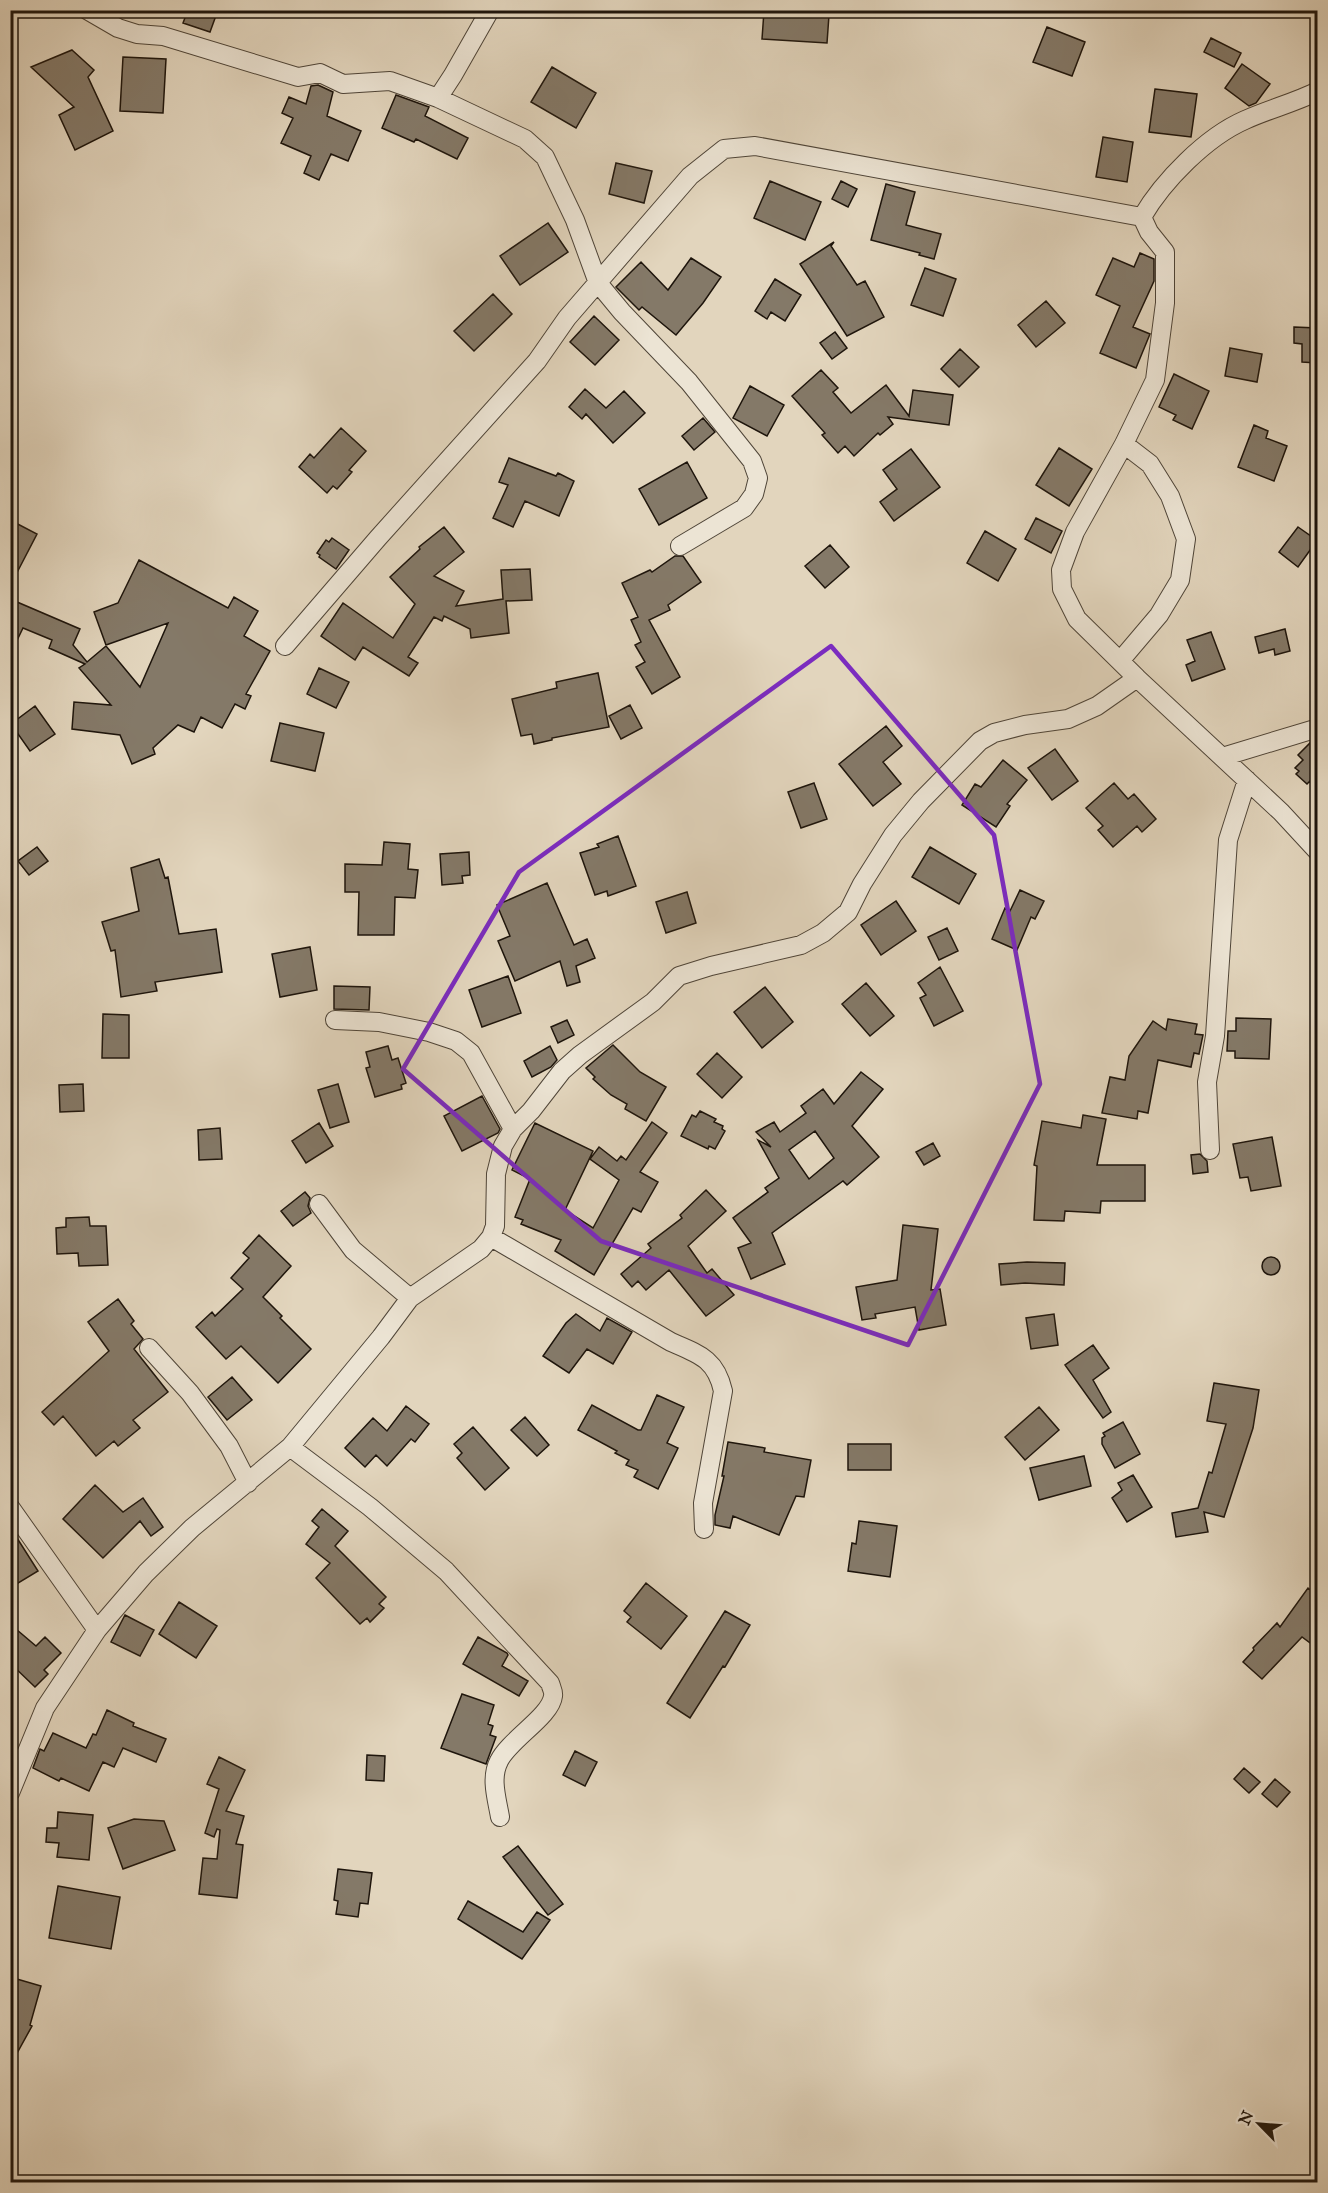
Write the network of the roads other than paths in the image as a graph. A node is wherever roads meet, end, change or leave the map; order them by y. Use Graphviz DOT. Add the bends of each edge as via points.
graph roads {
  1 [pos="87,10"];
  2 [pos="490,10"];
  3 [pos="1317,91"];
  4 [pos="438,98"];
  5 [pos="1142,217"];
  6 [pos="598,283"];
  7 [pos="1124,444"];
  8 [pos="680,546"];
  9 [pos="285,646"];
  10 [pos="1120,661"];
  11 [pos="1137,678"];
  12 [pos="1317,728"];
  13 [pos="1222,757"];
  14 [pos="1247,780"];
  15 [pos="1317,852"];
  16 [pos="335,1020"];
  17 [pos="513,1129"];
  18 [pos="1210,1150"];
  19 [pos="319,1204"];
  20 [pos="491,1237"];
  21 [pos="410,1298"];
  22 [pos="149,1348"];
  23 [pos="290,1447"];
  24 [pos="248,1483"];
  25 [pos="10,1507"];
  26 [pos="704,1529"];
  27 [pos="97,1630"];
  28 [pos="10,1793"];
  29 [pos="500,1817"];
  1 -- 4 [label="street" via="118,28 163,36 298,77 320,73 343,84 390,81"];
  2 -- 4 [label="street"];
  3 -- 5 [label="street" via="1243,121 1207,144 1155,195"];
  4 -- 6 [label="street" via="525,139 545,157 575,220"];
  5 -- 6 [label="street" via="755,146 724,149 690,176"];
  5 -- 7 [label="street" via="1165,252 1165,303 1155,380"];
  6 -- 8 [label="street" via="689,382 752,461 758,478 754,494 744,508"];
  6 -- 9 [label="street" via="537,361"];
  7 -- 10 [label="street" via="1075,532 1061,570 1062,589 1077,619"];
  7 -- 10 [label="street" via="1150,464 1170,496 1186,539 1180,580 1159,615"];
  10 -- 11 [label="street"];
  11 -- 13 [label="street"];
  11 -- 17 [label="street" via="1097,706 1068,719 1025,725 980,741 893,835 848,912 823,933 801,945 679,976 653,1002 562,1071"];
  12 -- 13 [label="street"];
  13 -- 14 [label="street"];
  14 -- 15 [label="street"];
  14 -- 18 [label="street" via="1228,840 1215,1036 1207,1082"];
  16 -- 17 [label="street" via="379,1022 456,1041 471,1053"];
  17 -- 20 [label="street" via="502,1146 496,1174 495,1226"];
  19 -- 21 [label="street" via="353,1250"];
  20 -- 21 [label="street" via="481,1249"];
  20 -- 26 [label="street" via="671,1342 702,1356 719,1376 723,1391 703,1503"];
  21 -- 23 [label="street"];
  22 -- 24 [label="street" via="190,1393 229,1446"];
  23 -- 24 [label="street"];
  23 -- 29 [label="street" via="446,1571 550,1683 554,1695 549,1708 498,1761 494,1781"];
  24 -- 27 [label="street" via="192,1528"];
  25 -- 27 [label="street"];
  27 -- 28 [label="street" via="45,1708"];
}
